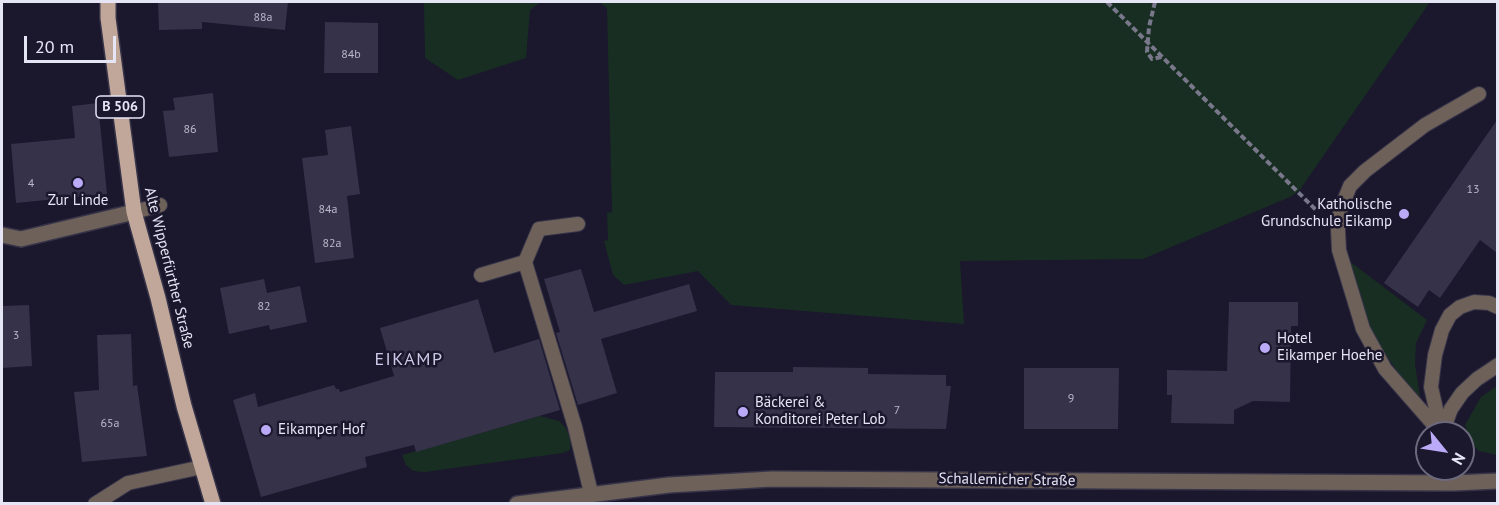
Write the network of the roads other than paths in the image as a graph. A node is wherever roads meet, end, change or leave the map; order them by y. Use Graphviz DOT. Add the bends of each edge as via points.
graph roads {
  1 [pos="108,2"];
  2 [pos="1479,94"];
  3 [pos="160,205"];
  4 [pos="134,212"];
  5 [pos="578,224"];
  6 [pos="2,235"];
  7 [pos="525,262"];
  8 [pos="481,275"];
  9 [pos="1497,307"];
  10 [pos="1497,365"];
  11 [pos="1430,421"];
  12 [pos="1438,421"];
  13 [pos="1446,421"];
  14 [pos="202,467"];
  15 [pos="1415,476"];
  16 [pos="1475,479"];
  17 [pos="1497,481"];
  18 [pos="591,493"];
  19 [pos="95,504"];
  20 [pos="213,504"];
  21 [pos="517,504"];
  1 -- 4 [label="main road, Alte Wipperfürther Straße / B 506"];
  2 -- 11 [label="lane" via="1425,125 1365,171 1350,186 1340,212 1339,250 1363,329 1400,387"];
  3 -- 4 [label="lane"];
  4 -- 6 [label="street" via="21,238"];
  4 -- 14 [label="main road, Alte Wipperfürther Straße / B 506"];
  5 -- 7 [label="lane" via="539,229"];
  7 -- 8 [label="lane"];
  7 -- 18 [label="lane"];
  9 -- 12 [label="lane" via="1474,302 1460,307 1442,330 1431,387"];
  10 -- 13 [label="lane" via="1462,393"];
  14 -- 19 [label="lane" via="128,483"];
  14 -- 20 [label="main road, Alte Wipperfürther Straße / B 506"];
  15 -- 18 [label="street, Schallemicher Straße" via="772,479"];
  16 -- 17 [label="street, Schallemicher Straße"];
  18 -- 21 [label="street, Schallemicher Straße"];
}
